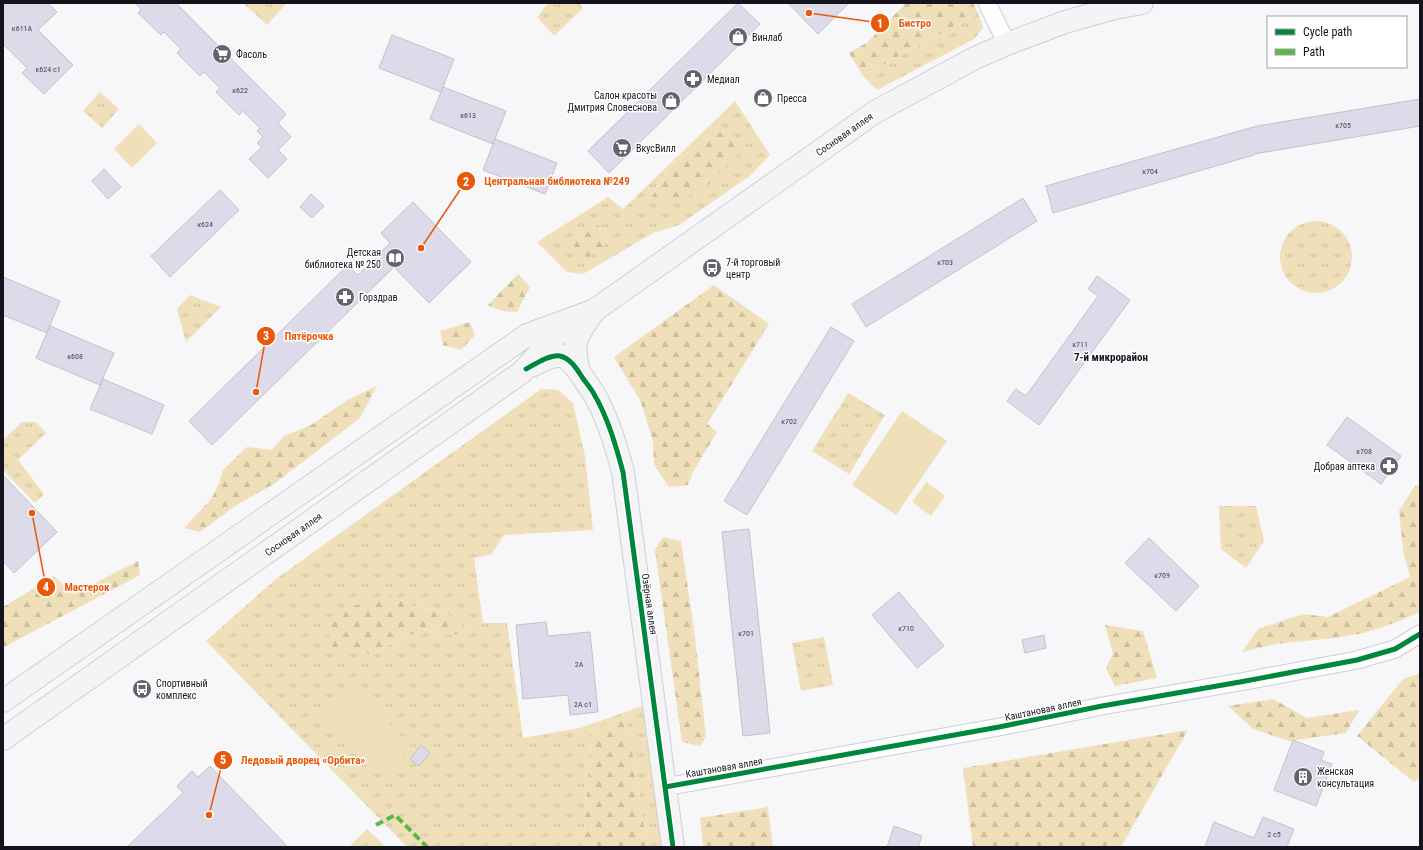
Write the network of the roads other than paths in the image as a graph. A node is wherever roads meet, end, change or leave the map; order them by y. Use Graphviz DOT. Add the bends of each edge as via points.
graph roads {
  1 [pos="987,3"];
  2 [pos="1142,3"];
  3 [pos="1007,44"];
  4 [pos="576,326"];
  5 [pos="526,369"];
  6 [pos="579,372"];
  7 [pos="1420,634"];
  8 [pos="3,701"];
  9 [pos="3,739"];
  10 [pos="665,787"];
  11 [pos="673,847"];
  1 -- 3 [label="street"];
  2 -- 3 [label="main road, Сосновая аллея" via="1065,22"];
  3 -- 4 [label="main road, Сосновая аллея" via="975,58 876,112"];
  4 -- 5 [label="main road, Сосновая аллея"];
  4 -- 6 [label="main road" via="575,352"];
  4 -- 8 [label="main road" via="527,335"];
  5 -- 6 [label="main road" via="560,356 568,359"];
  5 -- 9 [label="main road, Сосновая аллея"];
  6 -- 10 [label="main road, Озёрная аллея" via="603,412 623,472"];
  7 -- 10 [label="street, Каштановая аллея" via="1396,648 1357,660"];
  10 -- 11 [label="main road, Озёрная аллея"];
}
